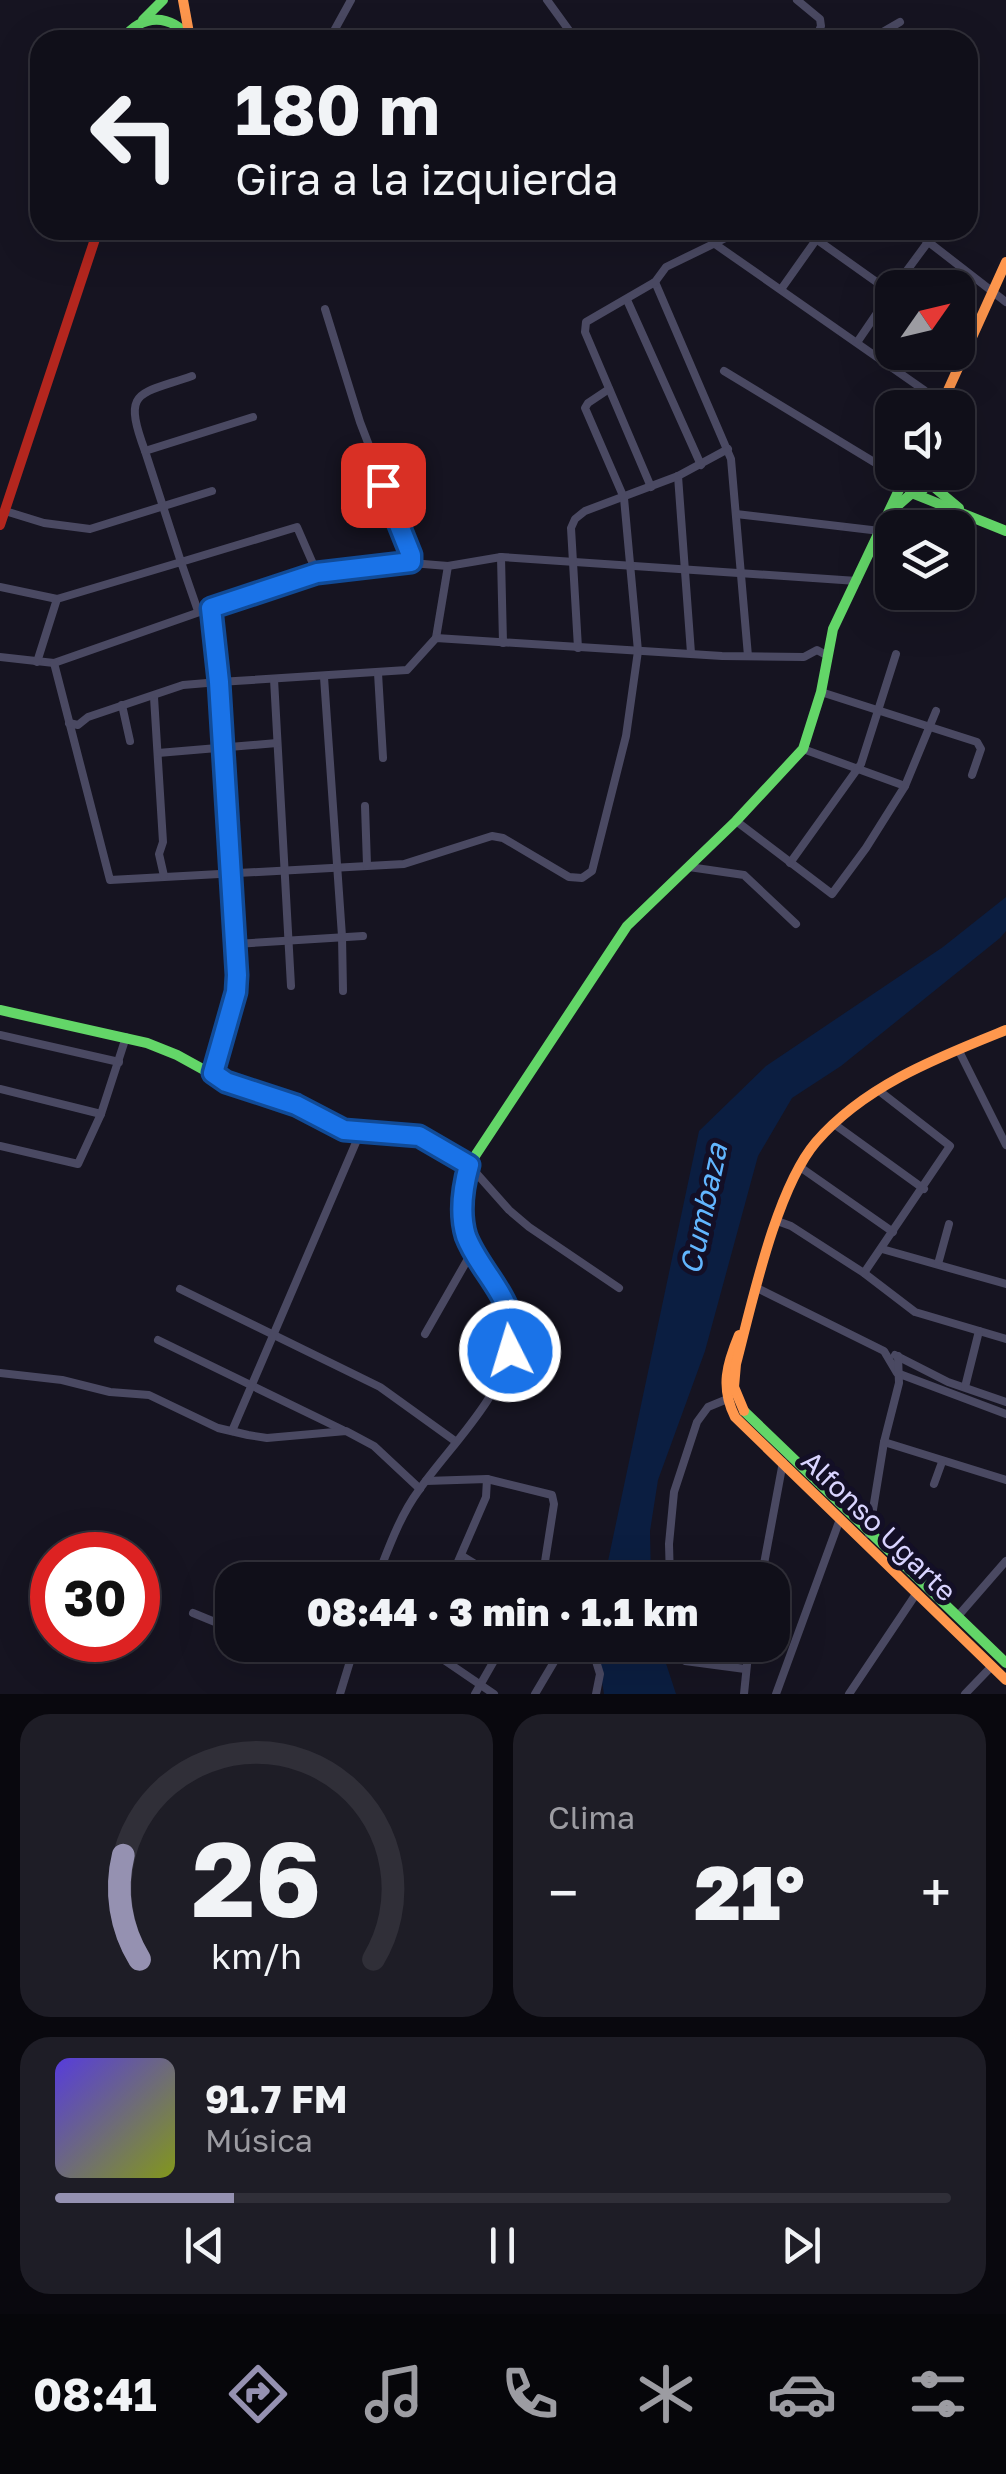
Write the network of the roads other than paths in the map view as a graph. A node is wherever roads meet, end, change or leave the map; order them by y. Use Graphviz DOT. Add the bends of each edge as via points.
graph roads {
  1 [pos="163,0"];
  2 [pos="183,0"];
  3 [pos="350,0"];
  4 [pos="547,0"];
  5 [pos="797,0"];
  6 [pos="143,20"];
  7 [pos="900,22"];
  8 [pos="129,30"];
  9 [pos="184,30"];
  10 [pos="189,30"];
  11 [pos="334,30"];
  12 [pos="569,30"];
  13 [pos="819,30"];
  14 [pos="886,30"];
  15 [pos="95,240"];
  16 [pos="723,240"];
  17 [pos="815,240"];
  18 [pos="817,240"];
  19 [pos="926,240"];
  20 [pos="928,242"];
  21 [pos="715,244"];
  22 [pos="1006,262"];
  23 [pos="908,270"];
  24 [pos="875,279"];
  25 [pos="655,282"];
  26 [pos="782,288"];
  27 [pos="993,291"];
  28 [pos="627,300"];
  29 [pos="1006,302"];
  30 [pos="324,309"];
  31 [pos="875,317"];
  32 [pos="975,331"];
  33 [pos="858,341"];
  34 [pos="724,371"];
  35 [pos="192,376"];
  36 [pos="609,389"];
  37 [pos="924,390"];
  38 [pos="252,417"];
  39 [pos="728,449"];
  40 [pos="146,451"];
  41 [pos="875,456"];
  42 [pos="701,465"];
  43 [pos="678,476"];
  44 [pos="651,487"];
  45 [pos="909,490"];
  46 [pos="922,490"];
  47 [pos="941,490"];
  48 [pos="212,491"];
  49 [pos="912,494"];
  50 [pos="624,498"];
  51 [pos="164,507"];
  52 [pos="893,510"];
  53 [pos="955,510"];
  54 [pos="962,510"];
  55 [pos="4,511"];
  56 [pos="736,514"];
  57 [pos="975,518"];
  58 [pos="0,526"];
  59 [pos="875,530"];
  60 [pos="1006,531"];
  61 [pos="875,541"];
  62 [pos="502,557"];
  63 [pos="573,560"];
  64 [pos="181,562"];
  65 [pos="411,562"];
  66 [pos="628,564"];
  67 [pos="448,566"];
  68 [pos="684,568"];
  69 [pos="740,572"];
  70 [pos="317,573"];
  71 [pos="856,581"];
  72 [pos="0,586"];
  73 [pos="58,599"];
  74 [pos="211,608"];
  75 [pos="198,612"];
  76 [pos="436,638"];
  77 [pos="503,643"];
  78 [pos="578,648"];
  79 [pos="638,651"];
  80 [pos="691,653"];
  81 [pos="896,654"];
  82 [pos="748,656"];
  83 [pos="828,656"];
  84 [pos="0,657"];
  85 [pos="37,662"];
  86 [pos="54,662"];
  87 [pos="378,674"];
  88 [pos="324,678"];
  89 [pos="274,679"];
  90 [pos="219,682"];
  91 [pos="821,692"];
  92 [pos="154,697"];
  93 [pos="122,706"];
  94 [pos="876,710"];
  95 [pos="936,710"];
  96 [pos="70,724"];
  97 [pos="930,729"];
  98 [pos="130,741"];
  99 [pos="278,743"];
  100 [pos="223,745"];
  101 [pos="803,749"];
  102 [pos="158,752"];
  103 [pos="383,758"];
  104 [pos="857,768"];
  105 [pos="972,775"];
  106 [pos="905,786"];
  107 [pos="364,806"];
  108 [pos="736,822"];
  109 [pos="790,863"];
  110 [pos="366,864"];
  111 [pos="338,866"];
  112 [pos="689,866"];
  113 [pos="283,869"];
  114 [pos="230,872"];
  115 [pos="164,876"];
  116 [pos="796,924"];
  117 [pos="342,936"];
  118 [pos="362,936"];
  119 [pos="290,942"];
  120 [pos="235,944"];
  121 [pos="291,986"];
  122 [pos="342,991"];
  123 [pos="0,1010"];
  124 [pos="1006,1030"];
  125 [pos="0,1034"];
  126 [pos="126,1037"];
  127 [pos="959,1050"];
  128 [pos="119,1062"];
  129 [pos="213,1073"];
  130 [pos="0,1089"];
  131 [pos="878,1090"];
  132 [pos="100,1114"];
  133 [pos="834,1124"];
  134 [pos="360,1133"];
  135 [pos="0,1146"];
  136 [pos="1006,1146"];
  137 [pos="469,1165"];
  138 [pos="800,1167"];
  139 [pos="924,1189"];
  140 [pos="780,1222"];
  141 [pos="950,1224"];
  142 [pos="893,1232"];
  143 [pos="882,1249"];
  144 [pos="473,1250"];
  145 [pos="938,1264"];
  146 [pos="864,1273"];
  147 [pos="1006,1284"];
  148 [pos="620,1288"];
  149 [pos="757,1288"];
  150 [pos="180,1289"];
  151 [pos="749,1320"];
  152 [pos="979,1331"];
  153 [pos="272,1333"];
  154 [pos="425,1334"];
  155 [pos="1006,1339"];
  156 [pos="158,1340"];
  157 [pos="884,1351"];
  158 [pos="898,1356"];
  159 [pos="0,1373"];
  160 [pos="897,1373"];
  161 [pos="253,1384"];
  162 [pos="965,1387"];
  163 [pos="725,1400"];
  164 [pos="1006,1402"];
  165 [pos="1006,1414"];
  166 [pos="232,1431"];
  167 [pos="346,1431"];
  168 [pos="456,1441"];
  169 [pos="884,1442"];
  170 [pos="785,1459"];
  171 [pos="942,1462"];
  172 [pos="487,1479"];
  173 [pos="1006,1480"];
  174 [pos="934,1484"];
  175 [pos="423,1485"];
  176 [pos="840,1519"];
  177 [pos="867,1537"];
  178 [pos="462,1556"];
  179 [pos="1006,1560"];
  180 [pos="383,1562"];
  181 [pos="459,1562"];
  182 [pos="472,1562"];
  183 [pos="545,1562"];
  184 [pos="670,1562"];
  185 [pos="764,1562"];
  186 [pos="916,1594"];
  187 [pos="194,1614"];
  188 [pos="958,1616"];
  189 [pos="215,1622"];
  190 [pos="350,1662"];
  191 [pos="443,1662"];
  192 [pos="493,1662"];
  193 [pos="554,1662"];
  194 [pos="596,1662"];
  195 [pos="692,1662"];
  196 [pos="746,1662"];
  197 [pos="1006,1662"];
  198 [pos="992,1666"];
  199 [pos="745,1669"];
  200 [pos="1006,1680"];
  201 [pos="477,1690"];
  202 [pos="340,1694"];
  203 [pos="494,1694"];
  204 [pos="535,1694"];
  205 [pos="596,1694"];
  206 [pos="744,1694"];
  207 [pos="776,1694"];
  208 [pos="849,1694"];
  209 [pos="965,1694"];
  1 -- 6 [label="main road"];
  2 -- 10 [label="main road"];
  3 -- 11 [label="street"];
  4 -- 12 [label="street"];
  5 -- 13 [label="street" via="820,19"];
  6 -- 8 [label="main road"];
  6 -- 9 [label="main road" via="168,19"];
  7 -- 14 [label="street"];
  15 -- 55 [label="main road"];
  16 -- 21 [label="street"];
  17 -- 26 [label="street"];
  18 -- 24 [label="street"];
  19 -- 20 [label="street"];
  20 -- 23 [label="street"];
  20 -- 27 [label="street"];
  21 -- 25 [label="street" via="666,267"];
  21 -- 26 [label="street"];
  22 -- 27 [label="main road"];
  25 -- 28 [label="street"];
  25 -- 39 [label="street"];
  26 -- 33 [label="street"];
  27 -- 29 [label="street"];
  27 -- 32 [label="main road"];
  28 -- 36 [label="street" via="590,318 585,328"];
  28 -- 42 [label="street"];
  30 -- 65 [label="street"];
  31 -- 33 [label="street"];
  33 -- 37 [label="street"];
  34 -- 41 [label="street"];
  35 -- 40 [label="street" via="134,402"];
  36 -- 44 [label="street"];
  36 -- 50 [label="street" via="585,408"];
  38 -- 40 [label="street"];
  39 -- 42 [label="street"];
  39 -- 56 [label="street"];
  40 -- 51 [label="street"];
  42 -- 43 [label="street"];
  43 -- 44 [label="street"];
  43 -- 68 [label="street"];
  44 -- 50 [label="street"];
  45 -- 49 [label="main road"];
  46 -- 49 [label="main road"];
  47 -- 54 [label="main road"];
  48 -- 51 [label="street"];
  49 -- 52 [label="main road"];
  49 -- 53 [label="main road"];
  50 -- 63 [label="street" via="574,518"];
  50 -- 66 [label="street"];
  51 -- 55 [label="street" via="90,529"];
  51 -- 64 [label="street"];
  55 -- 58 [label="main road"];
  56 -- 59 [label="street"];
  56 -- 69 [label="street"];
  57 -- 60 [label="main road"];
  61 -- 71 [label="main road"];
  62 -- 63 [label="street"];
  62 -- 67 [label="street"];
  62 -- 77 [label="street"];
  63 -- 66 [label="street"];
  63 -- 78 [label="street"];
  64 -- 70 [label="street" via="297,527"];
  64 -- 73 [label="street"];
  64 -- 75 [label="street"];
  65 -- 67 [label="street"];
  65 -- 70 [label="street"];
  66 -- 68 [label="street"];
  66 -- 79 [label="street"];
  67 -- 76 [label="street"];
  68 -- 69 [label="street"];
  68 -- 80 [label="street"];
  69 -- 71 [label="street"];
  69 -- 82 [label="street"];
  70 -- 74 [label="street"];
  71 -- 83 [label="main road"];
  72 -- 73 [label="street"];
  73 -- 85 [label="street"];
  74 -- 75 [label="street"];
  74 -- 90 [label="street"];
  75 -- 86 [label="street"];
  76 -- 77 [label="street"];
  76 -- 87 [label="street" via="410,669"];
  77 -- 78 [label="street"];
  78 -- 79 [label="street"];
  79 -- 80 [label="street"];
  79 -- 110 [label="street" via="626,736 592,871 569,877 492,836 404,864"];
  80 -- 82 [label="street"];
  81 -- 94 [label="street"];
  82 -- 83 [label="street" via="817,650"];
  83 -- 91 [label="main road"];
  84 -- 85 [label="street"];
  85 -- 86 [label="street"];
  86 -- 96 [label="street"];
  87 -- 88 [label="street"];
  87 -- 103 [label="street"];
  88 -- 89 [label="street"];
  88 -- 111 [label="street"];
  89 -- 90 [label="street"];
  89 -- 99 [label="street"];
  90 -- 92 [label="street" via="183,685"];
  90 -- 100 [label="street"];
  91 -- 94 [label="street"];
  91 -- 101 [label="main road"];
  92 -- 93 [label="street"];
  92 -- 102 [label="street"];
  93 -- 96 [label="street"];
  93 -- 98 [label="street"];
  94 -- 97 [label="street"];
  94 -- 104 [label="street"];
  95 -- 97 [label="street"];
  96 -- 115 [label="street" via="108,877"];
  97 -- 105 [label="street" via="980,745"];
  97 -- 106 [label="street"];
  99 -- 100 [label="street"];
  99 -- 113 [label="street"];
  100 -- 102 [label="street"];
  100 -- 114 [label="street"];
  101 -- 104 [label="street"];
  101 -- 108 [label="main road"];
  102 -- 115 [label="street"];
  104 -- 106 [label="street"];
  104 -- 109 [label="street"];
  106 -- 109 [label="street" via="832,894"];
  107 -- 110 [label="street"];
  108 -- 109 [label="street"];
  108 -- 112 [label="main road"];
  110 -- 111 [label="street"];
  111 -- 113 [label="street"];
  111 -- 117 [label="street"];
  112 -- 116 [label="street" via="744,875"];
  112 -- 137 [label="main road" via="627,926"];
  113 -- 114 [label="street"];
  113 -- 119 [label="street"];
  114 -- 115 [label="street"];
  114 -- 120 [label="street"];
  117 -- 118 [label="street"];
  117 -- 119 [label="street"];
  117 -- 122 [label="street"];
  119 -- 120 [label="street"];
  119 -- 121 [label="street"];
  120 -- 129 [label="street" via="236,992"];
  123 -- 126 [label="main road"];
  124 -- 127 [label="main road"];
  125 -- 128 [label="street"];
  126 -- 128 [label="street"];
  126 -- 129 [label="main road"];
  127 -- 131 [label="main road"];
  127 -- 136 [label="street"];
  128 -- 132 [label="street"];
  129 -- 134 [label="main road"];
  130 -- 132 [label="street"];
  131 -- 133 [label="main road"];
  131 -- 139 [label="street" via="950,1146"];
  132 -- 135 [label="street" via="82,1161 74,1165"];
  133 -- 138 [label="main road"];
  133 -- 139 [label="street"];
  134 -- 137 [label="main road" via="419,1136"];
  134 -- 153 [label="street"];
  137 -- 144 [label="street" via="462,1214"];
  137 -- 148 [label="street" via="529,1227"];
  138 -- 140 [label="main road"];
  138 -- 142 [label="street"];
  139 -- 142 [label="street"];
  140 -- 146 [label="street"];
  140 -- 149 [label="main road"];
  141 -- 145 [label="street"];
  142 -- 143 [label="street"];
  143 -- 145 [label="street"];
  143 -- 146 [label="street"];
  144 -- 154 [label="street"];
  144 -- 168 [label="street" via="503,1295 513,1339 497,1382"];
  145 -- 147 [label="street"];
  146 -- 152 [label="street" via="914,1312"];
  149 -- 151 [label="main road"];
  149 -- 157 [label="street"];
  150 -- 153 [label="street"];
  151 -- 163 [label="main road" via="727,1362"];
  151 -- 170 [label="main road" via="732,1388"];
  152 -- 155 [label="street"];
  152 -- 162 [label="street"];
  153 -- 161 [label="street"];
  153 -- 168 [label="street" via="380,1387"];
  156 -- 161 [label="street"];
  157 -- 158 [label="street"];
  157 -- 160 [label="street"];
  158 -- 160 [label="street"];
  158 -- 162 [label="street"];
  159 -- 166 [label="street" via="150,1395"];
  160 -- 165 [label="street"];
  160 -- 169 [label="street"];
  161 -- 166 [label="street"];
  161 -- 167 [label="street"];
  162 -- 164 [label="street"];
  163 -- 170 [label="main road, Alfonso Ugarte" via="735,1417"];
  163 -- 184 [label="street" via="697,1422 674,1492"];
  166 -- 167 [label="street" via="267,1438"];
  167 -- 175 [label="street"];
  168 -- 175 [label="street"];
  169 -- 171 [label="street"];
  169 -- 177 [label="street"];
  170 -- 176 [label="main road, Alfonso Ugarte"];
  170 -- 177 [label="main road"];
  170 -- 185 [label="street"];
  171 -- 173 [label="street"];
  171 -- 174 [label="street"];
  172 -- 175 [label="street"];
  172 -- 178 [label="street"];
  172 -- 183 [label="street" via="552,1494"];
  175 -- 180 [label="street"];
  176 -- 177 [label="main road, Alfonso Ugarte"];
  176 -- 207 [label="street"];
  177 -- 186 [label="main road, Alfonso Ugarte"];
  177 -- 188 [label="main road"];
  178 -- 181 [label="street"];
  178 -- 182 [label="street"];
  179 -- 188 [label="street"];
  186 -- 198 [label="main road, Alfonso Ugarte"];
  186 -- 208 [label="street"];
  187 -- 189 [label="street"];
  188 -- 197 [label="main road"];
  190 -- 202 [label="street"];
  191 -- 201 [label="street"];
  192 -- 201 [label="street"];
  193 -- 204 [label="street"];
  194 -- 205 [label="street"];
  195 -- 199 [label="street"];
  196 -- 199 [label="street"];
  198 -- 200 [label="main road, Alfonso Ugarte"];
  198 -- 209 [label="street"];
  199 -- 206 [label="street"];
  201 -- 203 [label="street"];
}
